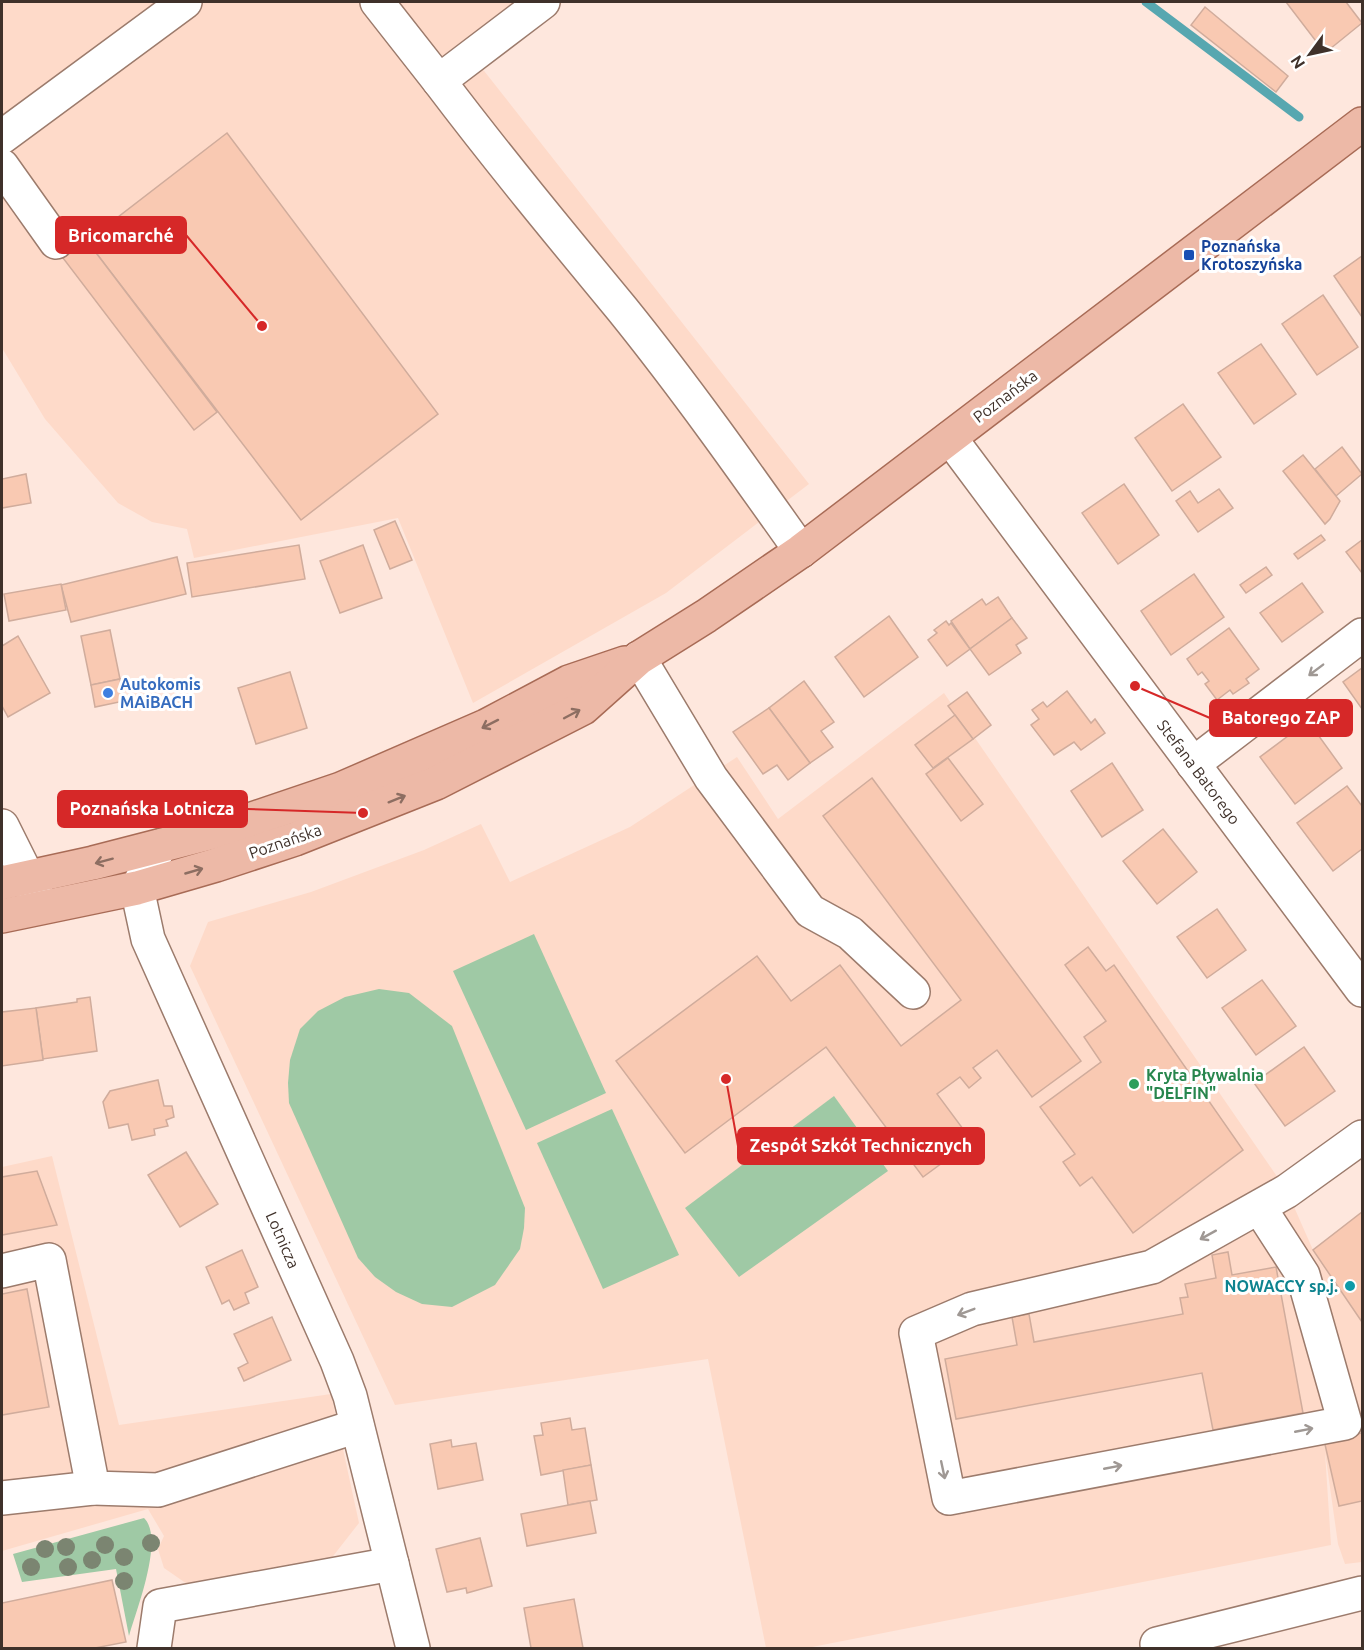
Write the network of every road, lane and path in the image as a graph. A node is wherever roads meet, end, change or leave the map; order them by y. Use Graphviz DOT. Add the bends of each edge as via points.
graph roads {
  1 [pos="185,2"];
  2 [pos="377,2"];
  3 [pos="543,2"];
  4 [pos="439,81"];
  5 [pos="1362,124"];
  6 [pos="2,137"];
  7 [pos="2,166"];
  8 [pos="56,242"];
  9 [pos="950,438"];
  10 [pos="801,551"];
  11 [pos="1362,635"];
  12 [pos="639,658"];
  13 [pos="1193,764"];
  14 [pos="2,826"];
  15 [pos="160,846"];
  16 [pos="15,880"];
  17 [pos="137,888"];
  18 [pos="44,909"];
  19 [pos="2,916"];
  20 [pos="1362,990"];
  21 [pos="913,992"];
  22 [pos="1362,1137"];
  23 [pos="1259,1207"];
  24 [pos="2,1271"];
  25 [pos="357,1426"];
  26 [pos="93,1488"];
  27 [pos="2,1498"];
  28 [pos="392,1564"];
  29 [pos="1362,1593"];
  30 [pos="1157,1644"];
  31 [pos="154,1648"];
  32 [pos="413,1648"];
  1 -- 6 [label="street"];
  2 -- 4 [label="street"];
  3 -- 4 [label="street"];
  4 -- 10 [label="street" via="521,188 623,310"];
  5 -- 9 [label="main road, Poznańska"];
  7 -- 8 [label="street"];
  9 -- 10 [label="main road, Poznańska"];
  9 -- 13 [label="street, Stefana Batorego"];
  10 -- 12 [label="main road, Poznańska"];
  11 -- 13 [label="street, one-way"];
  12 -- 15 [label="main road, Poznańska, one-way" via="569,682 486,726 340,789"];
  17 -- 12 [label="main road, Poznańska, one-way" via="295,839 436,783 583,708"];
  12 -- 21 [label="street" via="711,778 810,911 850,933"];
  13 -- 20 [label="street, Stefana Batorego"];
  14 -- 16 [label="street"];
  15 -- 16 [label="main road, Poznańska, one-way"];
  15 -- 17 [label="street"];
  16 -- 18 [label="street"];
  17 -- 18 [label="main road, Poznańska"];
  17 -- 25 [label="street, Lotnicza" via="148,939 337,1361"];
  18 -- 19 [label="main road, Poznańska"];
  22 -- 23 [label="street"];
  23 -- 23 [label="street, one-way" via="1152,1267 972,1309 916,1333 949,1498 1345,1423 1303,1275"];
  24 -- 26 [label="street" via="49,1260"];
  25 -- 26 [label="street" via="158,1490"];
  25 -- 28 [label="street, Lotnicza"];
  26 -- 27 [label="street"];
  28 -- 31 [label="street" via="160,1606"];
  28 -- 32 [label="street, Lotnicza"];
  29 -- 30 [label="street"];
}
